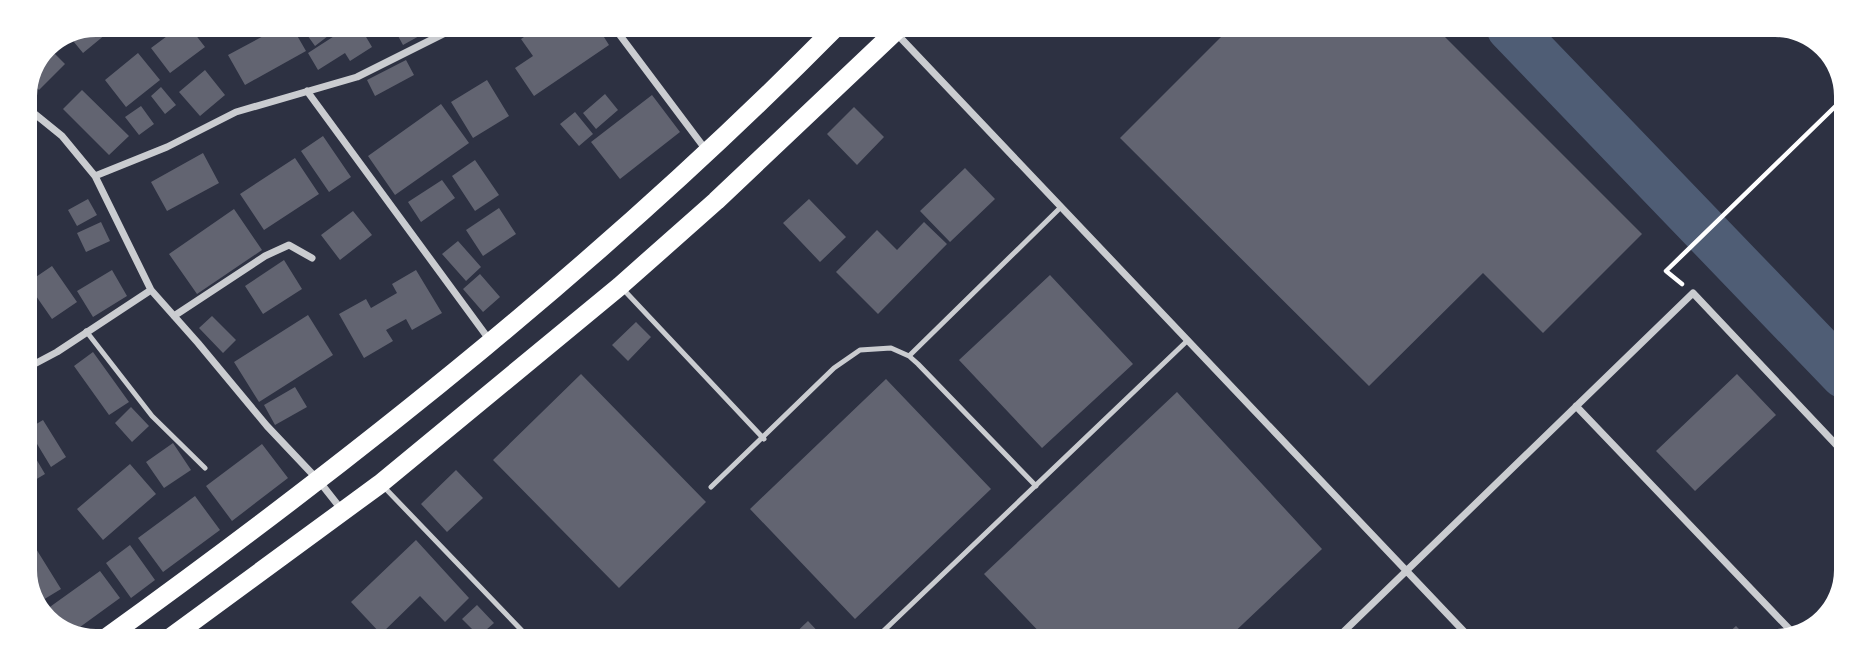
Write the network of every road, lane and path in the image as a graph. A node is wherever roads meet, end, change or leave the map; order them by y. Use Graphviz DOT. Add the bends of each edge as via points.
graph roads {
  1 [pos="437,37"];
  2 [pos="621,37"];
  3 [pos="826,37"];
  4 [pos="886,37"];
  5 [pos="903,37"];
  6 [pos="307,91"];
  7 [pos="1834,108"];
  8 [pos="37,116"];
  9 [pos="708,153"];
  10 [pos="95,176"];
  11 [pos="1060,208"];
  12 [pos="312,258"];
  13 [pos="620,286"];
  14 [pos="151,290"];
  15 [pos="1693,293"];
  16 [pos="174,316"];
  17 [pos="86,331"];
  18 [pos="1188,340"];
  19 [pos="491,342"];
  20 [pos="909,356"];
  21 [pos="37,363"];
  22 [pos="1576,406"];
  23 [pos="764,439"];
  24 [pos="1834,442"];
  25 [pos="205,468"];
  26 [pos="319,481"];
  27 [pos="380,484"];
  28 [pos="1036,486"];
  29 [pos="711,487"];
  30 [pos="343,511"];
  31 [pos="1405,572"];
  32 [pos="1788,627"];
  33 [pos="118,629"];
  34 [pos="182,629"];
  35 [pos="520,629"];
  36 [pos="886,629"];
  37 [pos="1345,629"];
  38 [pos="1461,629"];
  1 -- 6 [label="street" via="357,77"];
  2 -- 9 [label="street"];
  3 -- 9 [label="highway"];
  4 -- 13 [label="highway" via="716,201"];
  5 -- 11 [label="street"];
  6 -- 10 [label="street" via="236,112"];
  6 -- 19 [label="street"];
  7 -- 15 [label="path" via="1666,271"];
  8 -- 10 [label="street" via="62,136"];
  9 -- 19 [label="highway"];
  10 -- 14 [label="street"];
  11 -- 18 [label="street"];
  11 -- 20 [label="lane"];
  12 -- 16 [label="street" via="289,245"];
  13 -- 23 [label="lane"];
  13 -- 27 [label="highway"];
  14 -- 16 [label="street"];
  14 -- 17 [label="street"];
  15 -- 22 [label="street"];
  15 -- 24 [label="street"];
  16 -- 26 [label="street"];
  17 -- 21 [label="street"];
  17 -- 25 [label="lane" via="152,416"];
  18 -- 28 [label="lane"];
  18 -- 31 [label="street"];
  19 -- 26 [label="highway"];
  20 -- 23 [label="lane" via="891,348 860,350 834,368"];
  20 -- 28 [label="lane"];
  22 -- 31 [label="street"];
  22 -- 32 [label="street"];
  23 -- 29 [label="lane"];
  26 -- 30 [label="street"];
  26 -- 33 [label="highway"];
  27 -- 30 [label="highway"];
  27 -- 35 [label="lane"];
  28 -- 36 [label="lane"];
  30 -- 34 [label="highway"];
  31 -- 37 [label="street"];
  31 -- 38 [label="street"];
}
